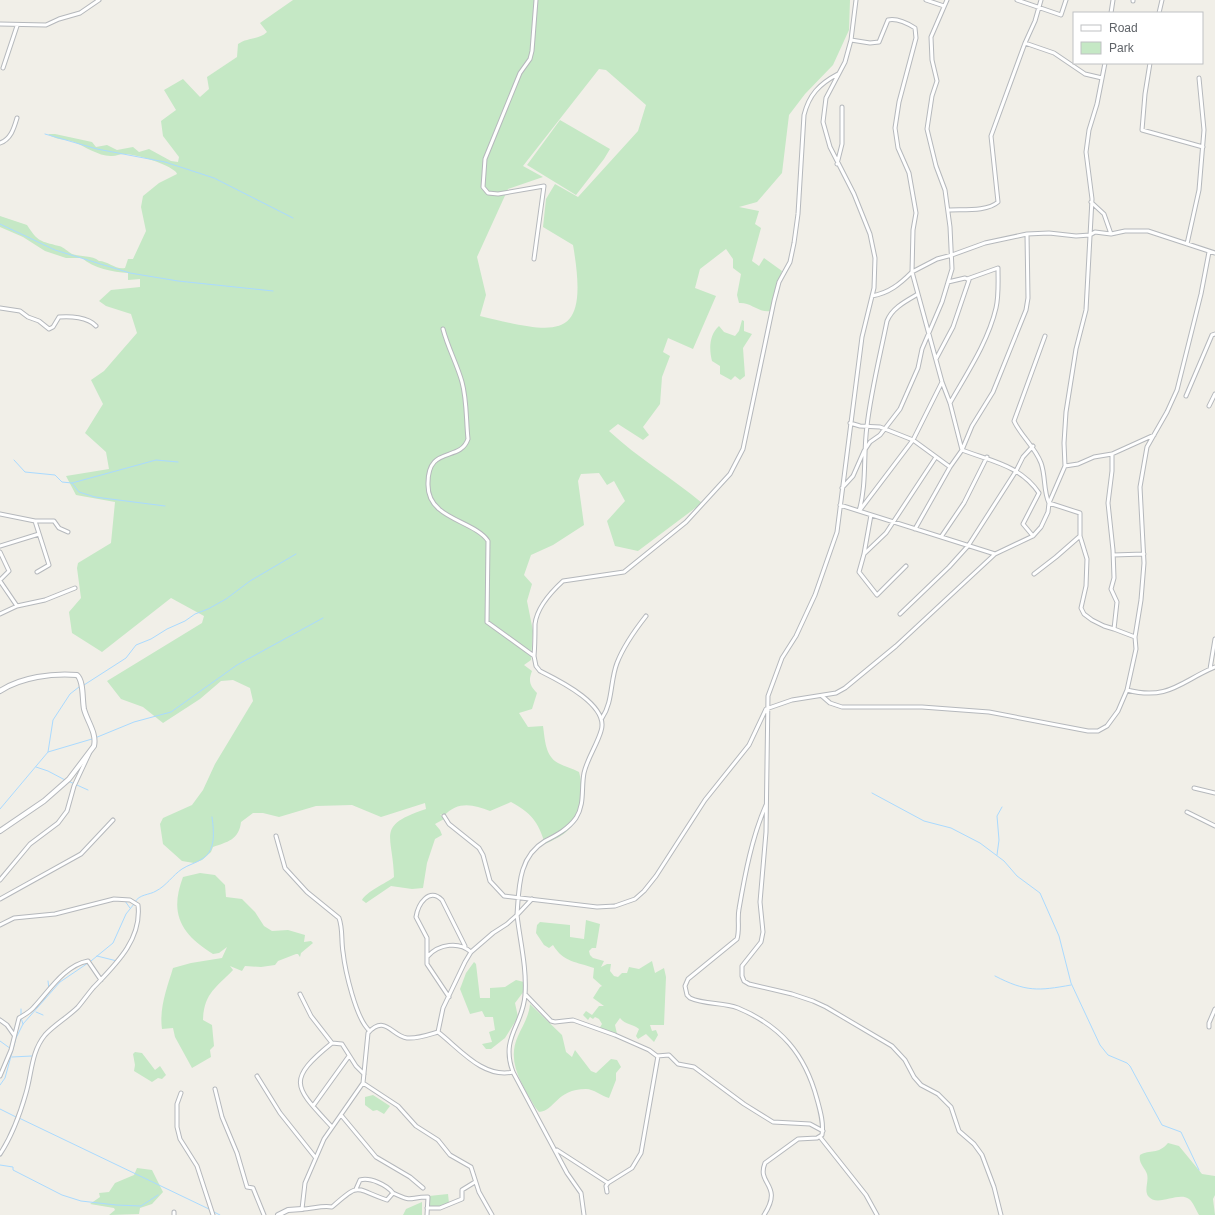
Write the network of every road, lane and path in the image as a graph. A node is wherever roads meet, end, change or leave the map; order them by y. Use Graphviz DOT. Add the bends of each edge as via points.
graph roads {
  1 [pos="99,0"];
  2 [pos="536,0"];
  3 [pos="856,0"];
  4 [pos="926,0"];
  5 [pos="947,0"];
  6 [pos="1017,0"];
  7 [pos="1040,0"];
  8 [pos="1066,0"];
  9 [pos="1113,0"];
  10 [pos="1162,0"];
  11 [pos="944,6"];
  12 [pos="1039,8"];
  13 [pos="1111,12"];
  14 [pos="1160,12"];
  15 [pos="0,24"];
  16 [pos="17,26"];
  17 [pos="851,40"];
  18 [pos="1025,43"];
  19 [pos="1105,64"];
  20 [pos="1150,64"];
  21 [pos="3,68"];
  22 [pos="838,74"];
  23 [pos="1102,78"];
  24 [pos="1199,78"];
  25 [pos="842,107"];
  26 [pos="18,118"];
  27 [pos="0,143"];
  28 [pos="1203,147"];
  29 [pos="838,164"];
  30 [pos="1091,202"];
  31 [pos="948,210"];
  32 [pos="1027,234"];
  33 [pos="1111,234"];
  34 [pos="1090,235"];
  35 [pos="1187,244"];
  36 [pos="1209,252"];
  37 [pos="1215,252"];
  38 [pos="952,255"];
  39 [pos="534,259"];
  40 [pos="912,272"];
  41 [pos="967,279"];
  42 [pos="948,282"];
  43 [pos="918,294"];
  44 [pos="872,296"];
  45 [pos="0,308"];
  46 [pos="96,326"];
  47 [pos="444,329"];
  48 [pos="929,334"];
  49 [pos="1215,334"];
  50 [pos="1045,336"];
  51 [pos="936,359"];
  52 [pos="942,382"];
  53 [pos="1215,394"];
  54 [pos="1186,396"];
  55 [pos="950,403"];
  56 [pos="1209,406"];
  57 [pos="850,423"];
  58 [pos="867,425"];
  59 [pos="885,429"];
  60 [pos="1154,435"];
  61 [pos="913,440"];
  62 [pos="1033,446"];
  63 [pos="962,450"];
  64 [pos="864,451"];
  65 [pos="1112,454"];
  66 [pos="936,457"];
  67 [pos="987,457"];
  68 [pos="1065,466"];
  69 [pos="950,467"];
  70 [pos="1016,471"];
  71 [pos="841,488"];
  72 [pos="1049,503"];
  73 [pos="840,505"];
  74 [pos="859,512"];
  75 [pos="0,514"];
  76 [pos="871,515"];
  77 [pos="35,521"];
  78 [pos="892,522"];
  79 [pos="915,529"];
  80 [pos="68,532"];
  81 [pos="39,534"];
  82 [pos="1033,536"];
  83 [pos="1080,536"];
  84 [pos="941,537"];
  85 [pos="0,546"];
  86 [pos="968,546"];
  87 [pos="0,552"];
  88 [pos="864,554"];
  89 [pos="995,554"];
  90 [pos="1144,554"];
  91 [pos="1113,555"];
  92 [pos="906,566"];
  93 [pos="37,572"];
  94 [pos="1034,574"];
  95 [pos="0,581"];
  96 [pos="75,588"];
  97 [pos="17,606"];
  98 [pos="0,614"];
  99 [pos="900,614"];
  100 [pos="646,616"];
  101 [pos="1114,628"];
  102 [pos="1134,637"];
  103 [pos="1215,639"];
  104 [pos="534,656"];
  105 [pos="1215,667"];
  106 [pos="1210,669"];
  107 [pos="1128,690"];
  108 [pos="0,691"];
  109 [pos="822,696"];
  110 [pos="766,709"];
  111 [pos="602,718"];
  112 [pos="89,752"];
  113 [pos="1194,788"];
  114 [pos="1215,794"];
  115 [pos="767,803"];
  116 [pos="1187,812"];
  117 [pos="444,816"];
  118 [pos="113,820"];
  119 [pos="1215,826"];
  120 [pos="0,831"];
  121 [pos="276,836"];
  122 [pos="0,880"];
  123 [pos="518,898"];
  124 [pos="0,899"];
  125 [pos="532,899"];
  126 [pos="517,915"];
  127 [pos="0,925"];
  128 [pos="465,946"];
  129 [pos="471,952"];
  130 [pos="428,956"];
  131 [pos="101,980"];
  132 [pos="300,994"];
  133 [pos="525,994"];
  134 [pos="449,997"];
  135 [pos="1215,1009"];
  136 [pos="0,1020"];
  137 [pos="1209,1027"];
  138 [pos="370,1031"];
  139 [pos="438,1032"];
  140 [pos="14,1036"];
  141 [pos="332,1043"];
  142 [pos="349,1056"];
  143 [pos="658,1056"];
  144 [pos="513,1072"];
  145 [pos="364,1074"];
  146 [pos="0,1076"];
  147 [pos="257,1076"];
  148 [pos="363,1083"];
  149 [pos="215,1089"];
  150 [pos="181,1093"];
  151 [pos="313,1106"];
  152 [pos="341,1115"];
  153 [pos="332,1127"];
  154 [pos="823,1131"];
  155 [pos="820,1137"];
  156 [pos="555,1149"];
  157 [pos="0,1154"];
  158 [pos="315,1157"];
  159 [pos="475,1182"];
  160 [pos="608,1183"];
  161 [pos="423,1188"];
  162 [pos="356,1189"];
  163 [pos="607,1192"];
  164 [pos="393,1193"];
  165 [pos="427,1208"];
  166 [pos="302,1209"];
  167 [pos="214,1215"];
  168 [pos="264,1215"];
  169 [pos="278,1215"];
  170 [pos="428,1215"];
  171 [pos="492,1215"];
  172 [pos="584,1215"];
  173 [pos="764,1215"];
  174 [pos="877,1215"];
  175 [pos="1002,1215"];
  1 -- 16 [label="street" via="80,12 46,25"];
  2 -- 39 [label="street" via="530,59 520,73 485,159 483,186 488,193 498,194 544,186"];
  3 -- 17 [label="street"];
  4 -- 11 [label="street"];
  5 -- 11 [label="street"];
  6 -- 12 [label="street"];
  7 -- 12 [label="street"];
  8 -- 12 [label="street" via="1061,15"];
  9 -- 13 [label="street"];
  10 -- 14 [label="street"];
  11 -- 31 [label="street" via="931,37 932,60 937,81 927,129 945,190"];
  12 -- 18 [label="street"];
  15 -- 16 [label="street"];
  16 -- 21 [label="street"];
  17 -- 22 [label="street" via="845,62"];
  17 -- 40 [label="street" via="879,42 888,20 893,19 915,28 916,38 899,102 895,128 916,213 912,236"];
  18 -- 23 [label="street" via="1054,53 1084,74"];
  18 -- 31 [label="street" via="991,136 998,202 994,206"];
  19 -- 23 [label="street"];
  20 -- 28 [label="street" via="1142,130"];
  22 -- 29 [label="street" via="826,98 823,111 826,136"];
  22 -- 104 [label="street" via="817,87 807,103 792,255 778,288 743,449 738,459 730,474 686,522 624,572 563,581 559,584 544,602 537,617"];
  23 -- 30 [label="street" via="1086,152"];
  24 -- 28 [label="street"];
  25 -- 29 [label="street" via="842,144"];
  26 -- 27 [label="street" via="12,133 6,141"];
  28 -- 35 [label="street" via="1199,190"];
  29 -- 44 [label="street" via="854,194 870,234 875,258"];
  30 -- 33 [label="street" via="1104,214"];
  30 -- 34 [label="street"];
  31 -- 38 [label="street"];
  32 -- 34 [label="street"];
  32 -- 38 [label="street" via="985,243"];
  32 -- 63 [label="street" via="1026,310 993,392 972,426"];
  33 -- 34 [label="street" via="1094,232"];
  33 -- 35 [label="street" via="1125,231 1148,232"];
  34 -- 68 [label="street" via="1086,310 1076,349 1066,412"];
  35 -- 36 [label="street"];
  36 -- 37 [label="street"];
  36 -- 60 [label="street" via="1177,390"];
  38 -- 40 [label="street" via="937,259"];
  38 -- 42 [label="street" via="952,269"];
  40 -- 43 [label="street"];
  40 -- 44 [label="street" via="900,285"];
  41 -- 42 [label="street"];
  41 -- 51 [label="street" via="968,286 953,327"];
  41 -- 55 [label="street" via="998,268 999,291 996,309 974,361"];
  42 -- 48 [label="street"];
  43 -- 48 [label="street"];
  43 -- 58 [label="street" via="889,315"];
  44 -- 57 [label="street" via="862,337"];
  45 -- 46 [label="street" via="20,311 39,320 48,329 53,327 59,317 65,316 85,320"];
  47 -- 104 [label="street" via="465,396 468,439 460,449 431,464 428,490 434,504 441,510 484,536 488,545 487,622"];
  48 -- 51 [label="street"];
  48 -- 59 [label="street" via="915,376 900,409"];
  49 -- 54 [label="street" via="1212,335"];
  50 -- 62 [label="street" via="1014,421"];
  51 -- 52 [label="street"];
  52 -- 55 [label="street"];
  52 -- 61 [label="street"];
  53 -- 56 [label="street"];
  55 -- 63 [label="street"];
  57 -- 58 [label="street"];
  57 -- 71 [label="street"];
  58 -- 59 [label="street"];
  58 -- 64 [label="street"];
  59 -- 61 [label="street"];
  59 -- 64 [label="street"];
  60 -- 65 [label="street"];
  60 -- 90 [label="street" via="1148,446 1140,487"];
  61 -- 66 [label="street"];
  61 -- 74 [label="street"];
  62 -- 70 [label="street" via="1023,457"];
  62 -- 72 [label="street" via="1042,464 1044,494"];
  63 -- 67 [label="street"];
  63 -- 69 [label="street"];
  64 -- 71 [label="street" via="853,476"];
  64 -- 74 [label="street" via="863,497"];
  65 -- 68 [label="street"];
  65 -- 91 [label="street" via="1108,503"];
  66 -- 69 [label="street"];
  66 -- 78 [label="street"];
  67 -- 70 [label="street"];
  67 -- 84 [label="street" via="964,503"];
  68 -- 72 [label="street"];
  69 -- 79 [label="street"];
  70 -- 82 [label="street" via="1039,493 1023,524"];
  70 -- 86 [label="street"];
  71 -- 73 [label="street"];
  72 -- 82 [label="street" via="1041,527"];
  72 -- 83 [label="street" via="1080,513"];
  73 -- 74 [label="street"];
  73 -- 110 [label="street" via="837,532 815,594 796,636 782,658"];
  74 -- 76 [label="street"];
  75 -- 77 [label="street"];
  76 -- 78 [label="street"];
  76 -- 88 [label="street"];
  77 -- 80 [label="street" via="54,521 59,528"];
  77 -- 81 [label="street"];
  78 -- 79 [label="street"];
  78 -- 88 [label="street" via="886,533"];
  79 -- 84 [label="street"];
  81 -- 85 [label="street"];
  81 -- 93 [label="street" via="49,565"];
  82 -- 89 [label="street"];
  83 -- 94 [label="street"];
  83 -- 101 [label="street" via="1087,559 1086,586 1081,608 1092,620"];
  84 -- 86 [label="street"];
  86 -- 89 [label="street"];
  86 -- 99 [label="street"];
  87 -- 95 [label="street" via="9,571"];
  88 -- 92 [label="street" via="859,572 877,595"];
  89 -- 109 [label="street" via="896,646 854,681 836,693"];
  90 -- 91 [label="street"];
  90 -- 102 [label="street" via="1141,600"];
  91 -- 101 [label="street" via="1114,578 1111,589 1117,602"];
  95 -- 97 [label="street"];
  96 -- 97 [label="street" via="45,600"];
  97 -- 98 [label="street"];
  100 -- 111 [label="street" via="630,636 617,663 608,708"];
  101 -- 102 [label="street"];
  102 -- 107 [label="street" via="1136,650"];
  103 -- 106 [label="street"];
  104 -- 111 [label="street" via="537,668 586,698"];
  105 -- 106 [label="street"];
  106 -- 107 [label="street" via="1182,685 1154,694 1140,694"];
  107 -- 109 [label="street" via="1107,726 1092,732 989,712 922,707 836,706"];
  108 -- 112 [label="street" via="44,676 77,675 81,680 85,709 95,738 94,746"];
  109 -- 110 [label="street" via="792,700"];
  110 -- 115 [label="street" via="769,737"];
  110 -- 125 [label="street" via="749,745 705,800 656,876 635,899 615,906 597,907"];
  111 -- 123 [label="street" via="602,729 584,771 583,800 578,816 563,832 543,842 534,850 520,877"];
  112 -- 120 [label="street" via="69,779 44,801"];
  112 -- 122 [label="street" via="74,786 69,808 58,823 30,844"];
  113 -- 114 [label="street"];
  115 -- 154 [label="street" via="745,877 737,939 688,979 686,990 687,995 695,1000 736,1007 754,1015 781,1034 806,1066 822,1115"];
  115 -- 175 [label="street" via="760,902 763,937 742,966 744,981 792,994 826,1007 892,1046 905,1060 921,1085 948,1102 959,1131 982,1155"];
  116 -- 119 [label="street"];
  117 -- 123 [label="street" via="449,824 479,848 493,885 504,896"];
  118 -- 124 [label="street" via="81,854"];
  121 -- 138 [label="street" via="285,868 307,892 339,918 342,951 352,993"];
  123 -- 125 [label="street"];
  123 -- 126 [label="street"];
  125 -- 126 [label="street"];
  126 -- 129 [label="street"];
  126 -- 133 [label="street" via="525,974"];
  127 -- 131 [label="street" via="14,918 55,914 114,899 123,898 135,902 138,909 137,922 132,940 121,959"];
  128 -- 129 [label="street"];
  128 -- 130 [label="street" via="456,944 440,948"];
  128 -- 130 [label="street" via="442,900 431,895 420,903 416,917 427,938"];
  129 -- 134 [label="street"];
  130 -- 134 [label="street" via="427,964"];
  131 -- 140 [label="street" via="88,961 72,969 53,985 33,1008 19,1018"];
  131 -- 157 [label="street" via="78,1007 40,1042 31,1066 25,1098"];
  132 -- 141 [label="street" via="311,1016"];
  133 -- 143 [label="street" via="550,1021 572,1020 615,1035"];
  133 -- 144 [label="street" via="524,1006 509,1045"];
  134 -- 139 [label="street" via="441,1014"];
  135 -- 137 [label="street"];
  136 -- 140 [label="street" via="8,1025"];
  138 -- 139 [label="street" via="376,1027 386,1026 406,1038"];
  138 -- 145 [label="street" via="367,1037"];
  139 -- 144 [label="street" via="476,1063 504,1073"];
  140 -- 146 [label="street"];
  141 -- 142 [label="street" via="342,1044"];
  141 -- 151 [label="street" via="305,1066 300,1075 303,1094"];
  142 -- 145 [label="street"];
  142 -- 151 [label="street"];
  143 -- 154 [label="street" via="669,1055 678,1064 694,1067 773,1122 810,1124"];
  143 -- 160 [label="street" via="641,1154 632,1168"];
  144 -- 156 [label="street"];
  145 -- 148 [label="street"];
  147 -- 158 [label="street" via="280,1114"];
  148 -- 152 [label="street"];
  148 -- 159 [label="street" via="398,1106 416,1126 438,1140 450,1155 471,1167"];
  149 -- 168 [label="street" via="244,1180 247,1187 254,1188"];
  150 -- 167 [label="street" via="177,1104 180,1139 197,1166"];
  151 -- 153 [label="street"];
  152 -- 153 [label="street"];
  152 -- 161 [label="street" via="376,1157 410,1177"];
  153 -- 158 [label="street"];
  154 -- 155 [label="street"];
  155 -- 173 [label="street" via="801,1138 765,1163 763,1173 772,1201"];
  155 -- 174 [label="street" via="866,1195"];
  156 -- 160 [label="street"];
  156 -- 172 [label="street" via="567,1173 581,1192"];
  158 -- 166 [label="street" via="305,1183"];
  159 -- 165 [label="street" via="462,1190 462,1199 440,1208"];
  159 -- 171 [label="street"];
  160 -- 163 [label="street"];
  162 -- 164 [label="street" via="360,1188 387,1200"];
  162 -- 164 [label="street" via="360,1180 366,1179 388,1187"];
  162 -- 166 [label="street" via="332,1207"];
  164 -- 165 [label="street" via="412,1200 428,1197"];
  165 -- 170 [label="street"];
  166 -- 169 [label="street" via="288,1210"];
}
